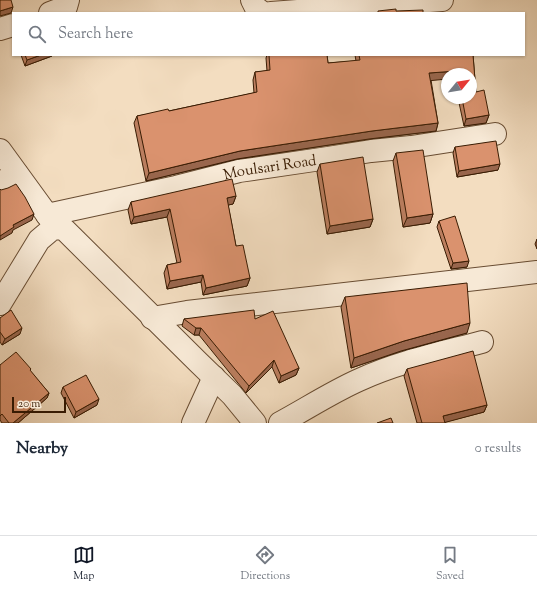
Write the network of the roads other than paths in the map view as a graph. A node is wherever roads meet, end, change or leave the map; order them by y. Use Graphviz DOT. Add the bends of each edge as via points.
graph roads {
  1 [pos="68,0"];
  2 [pos="252,0"];
  3 [pos="442,0"];
  4 [pos="53,12"];
  5 [pos="262,12"];
  6 [pos="284,12"];
  7 [pos="12,25"];
  8 [pos="0,29"];
  9 [pos="495,134"];
  10 [pos="0,150"];
  11 [pos="8,179"];
  12 [pos="47,227"];
  13 [pos="537,272"];
  14 [pos="0,304"];
  15 [pos="152,318"];
  16 [pos="482,342"];
  17 [pos="214,377"];
  18 [pos="192,423"];
  19 [pos="255,423"];
  20 [pos="280,423"];
  1 -- 4 [label="street" via="66,7"];
  2 -- 5 [label="street"];
  3 -- 6 [label="street"];
  7 -- 8 [label="street"];
  9 -- 12 [label="street, Moulsari Road" via="239,171 176,187"];
  10 -- 11 [label="street"];
  11 -- 12 [label="street"];
  12 -- 14 [label="street"];
  12 -- 15 [label="street" via="65,230"];
  13 -- 15 [label="street"];
  15 -- 17 [label="street"];
  16 -- 20 [label="street" via="393,366 358,380"];
  17 -- 18 [label="street"];
  17 -- 19 [label="street"];
}
